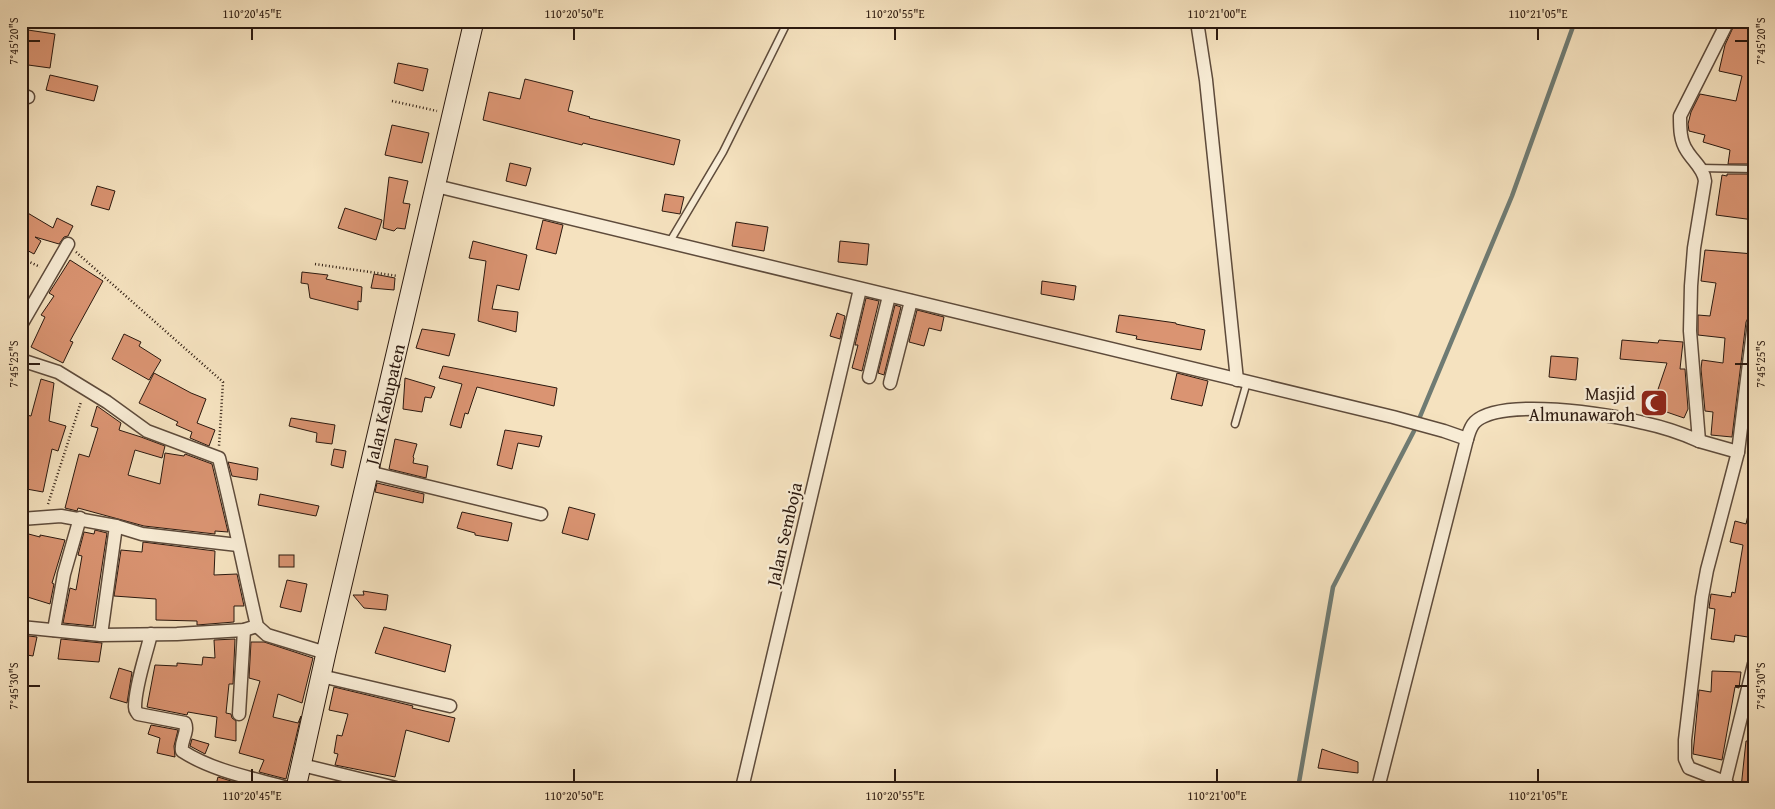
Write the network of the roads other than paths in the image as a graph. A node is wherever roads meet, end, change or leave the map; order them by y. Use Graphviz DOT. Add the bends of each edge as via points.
graph roads {
  1 [pos="474,21"];
  2 [pos="788,21"];
  3 [pos="1200,21"];
  4 [pos="1728,21"];
  5 [pos="1698,168"];
  6 [pos="1754,170"];
  7 [pos="436,186"];
  8 [pos="669,243"];
  9 [pos="68,244"];
  10 [pos="860,289"];
  11 [pos="889,296"];
  12 [pos="911,301"];
  13 [pos="1754,323"];
  14 [pos="21,325"];
  15 [pos="21,360"];
  16 [pos="869,377"];
  17 [pos="1242,381"];
  18 [pos="890,382"];
  19 [pos="1234,424"];
  20 [pos="1466,439"];
  21 [pos="1699,441"];
  22 [pos="1738,452"];
  23 [pos="368,472"];
  24 [pos="541,514"];
  25 [pos="80,518"];
  26 [pos="21,519"];
  27 [pos="116,526"];
  28 [pos="238,545"];
  29 [pos="258,626"];
  30 [pos="21,627"];
  31 [pos="54,630"];
  32 [pos="244,630"];
  33 [pos="151,634"];
  34 [pos="101,635"];
  35 [pos="326,653"];
  36 [pos="1754,664"];
  37 [pos="321,676"];
  38 [pos="450,706"];
  39 [pos="239,714"];
  40 [pos="302,765"];
  41 [pos="1728,785"];
  42 [pos="288,788"];
  43 [pos="296,788"];
  44 [pos="396,788"];
  45 [pos="742,788"];
  46 [pos="1378,788"];
  1 -- 7 [label="main road, Jalan Kabupaten"];
  2 -- 8 [label="lane" via="723,152"];
  3 -- 17 [label="street" via="1198,28"];
  4 -- 5 [label="street" via="1680,116 1684,145"];
  5 -- 6 [label="lane"];
  5 -- 21 [label="street" via="1703,172 1705,186 1692,265 1690,330"];
  7 -- 8 [label="street"];
  7 -- 23 [label="main road, Jalan Kabupaten"];
  8 -- 10 [label="street"];
  9 -- 14 [label="street"];
  10 -- 11 [label="street"];
  10 -- 45 [label="street, Jalan Semboja"];
  11 -- 12 [label="street"];
  11 -- 16 [label="street"];
  12 -- 17 [label="street"];
  12 -- 18 [label="street"];
  13 -- 22 [label="street"];
  15 -- 28 [label="street" via="58,372 147,431 218,458 236,524"];
  17 -- 19 [label="lane"];
  17 -- 20 [label="street" via="1393,417"];
  20 -- 21 [label="street" via="1470,427 1481,418 1497,412 1530,409 1643,422"];
  20 -- 46 [label="street"];
  21 -- 22 [label="street"];
  22 -- 41 [label="street" via="1702,597 1685,740 1685,759 1690,768"];
  23 -- 24 [label="street"];
  23 -- 35 [label="main road, Jalan Kabupaten"];
  25 -- 26 [label="street"];
  25 -- 27 [label="street"];
  25 -- 31 [label="street" via="64,574"];
  27 -- 28 [label="street" via="142,534"];
  27 -- 34 [label="street"];
  28 -- 29 [label="street"];
  29 -- 32 [label="street"];
  29 -- 35 [label="street" via="267,635"];
  30 -- 31 [label="street"];
  31 -- 34 [label="street"];
  32 -- 33 [label="street"];
  32 -- 39 [label="street"];
  33 -- 34 [label="street"];
  33 -- 42 [label="street" via="139,685 138,714 185,723 181,748 190,756"];
  35 -- 37 [label="main road, Jalan Kabupaten"];
  36 -- 41 [label="street"];
  37 -- 38 [label="street"];
  37 -- 40 [label="main road, Jalan Kabupaten"];
  40 -- 43 [label="main road, Jalan Kabupaten"];
  40 -- 44 [label="street"];
}
